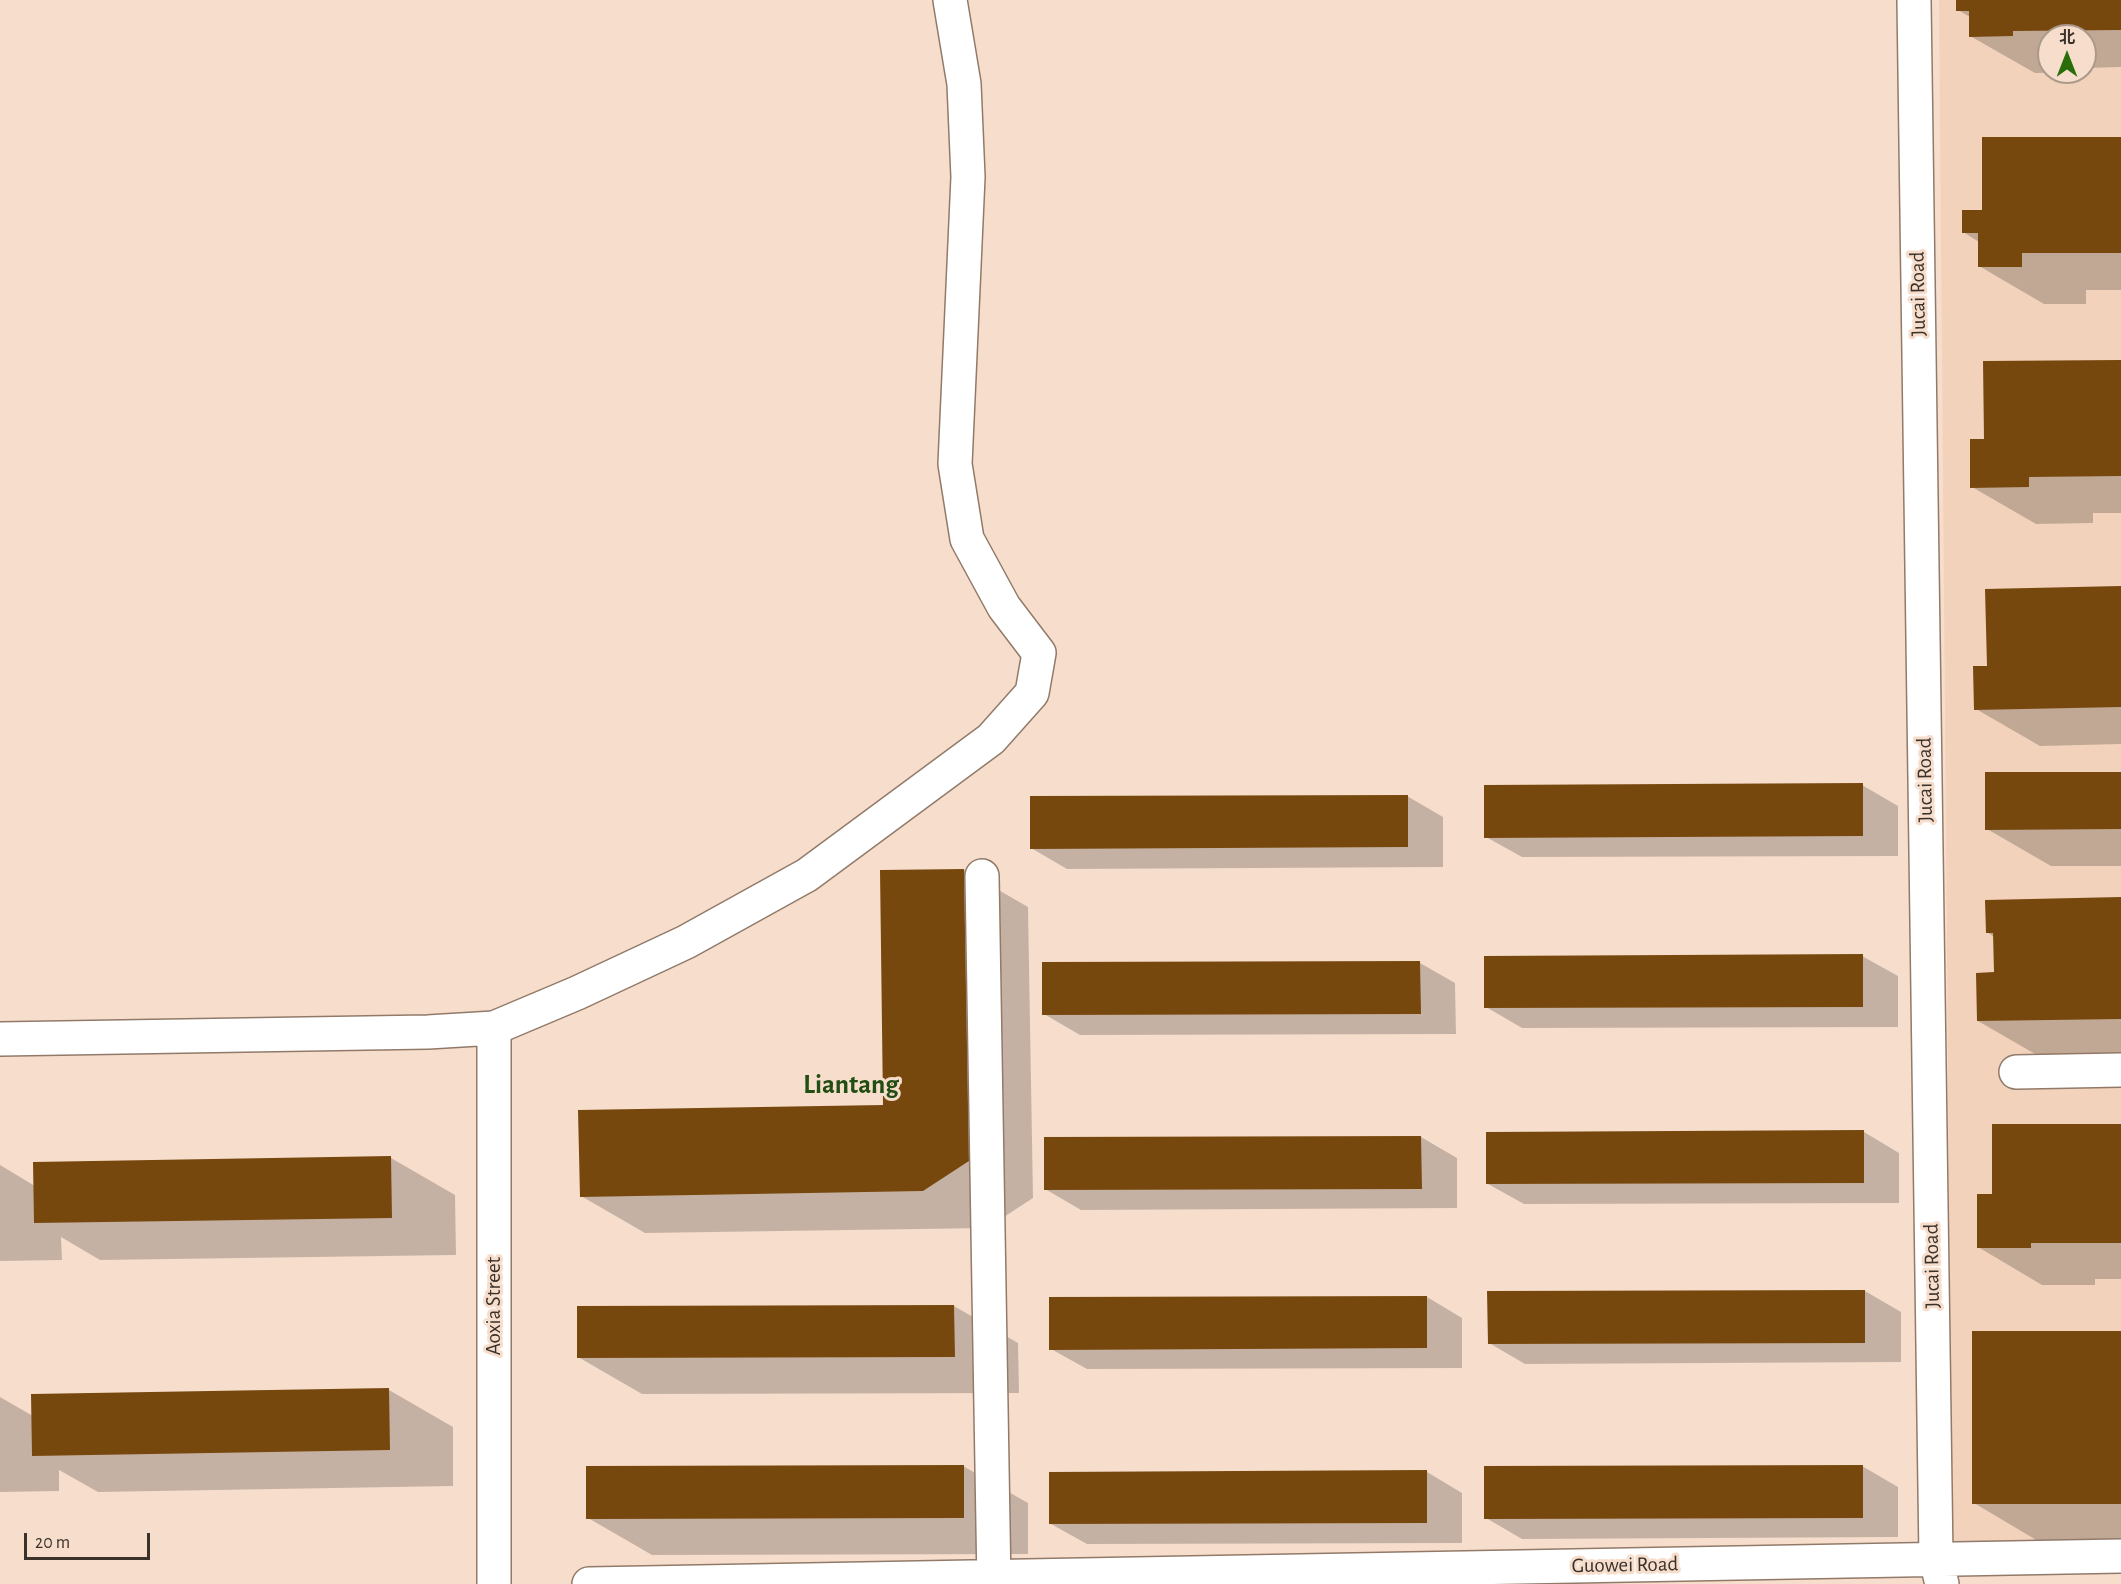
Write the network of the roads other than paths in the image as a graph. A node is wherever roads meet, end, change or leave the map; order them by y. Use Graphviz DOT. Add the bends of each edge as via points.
graph roads {
  1 [pos="950,0"];
  2 [pos="1914,0"];
  3 [pos="982,876"];
  4 [pos="494,1028"];
  5 [pos="0,1039"];
  6 [pos="2121,1070"];
  7 [pos="2016,1072"];
  8 [pos="2121,1556"];
  9 [pos="1934,1576"];
  10 [pos="994,1580"];
  11 [pos="494,1584"];
  12 [pos="589,1584"];
  1 -- 4 [label="street" via="964,84 968,177 955,464 967,539 1004,607 1039,653 1032,693 991,739 807,875 686,942"];
  2 -- 9 [label="street, Jucai Road"];
  3 -- 10 [label="street"];
  4 -- 5 [label="street"];
  4 -- 11 [label="street, Aoxia Street"];
  6 -- 7 [label="street"];
  8 -- 9 [label="street, Guowei Road"];
  9 -- 10 [label="street, Guowei Road"];
  10 -- 12 [label="street, Guowei Road"];
}
